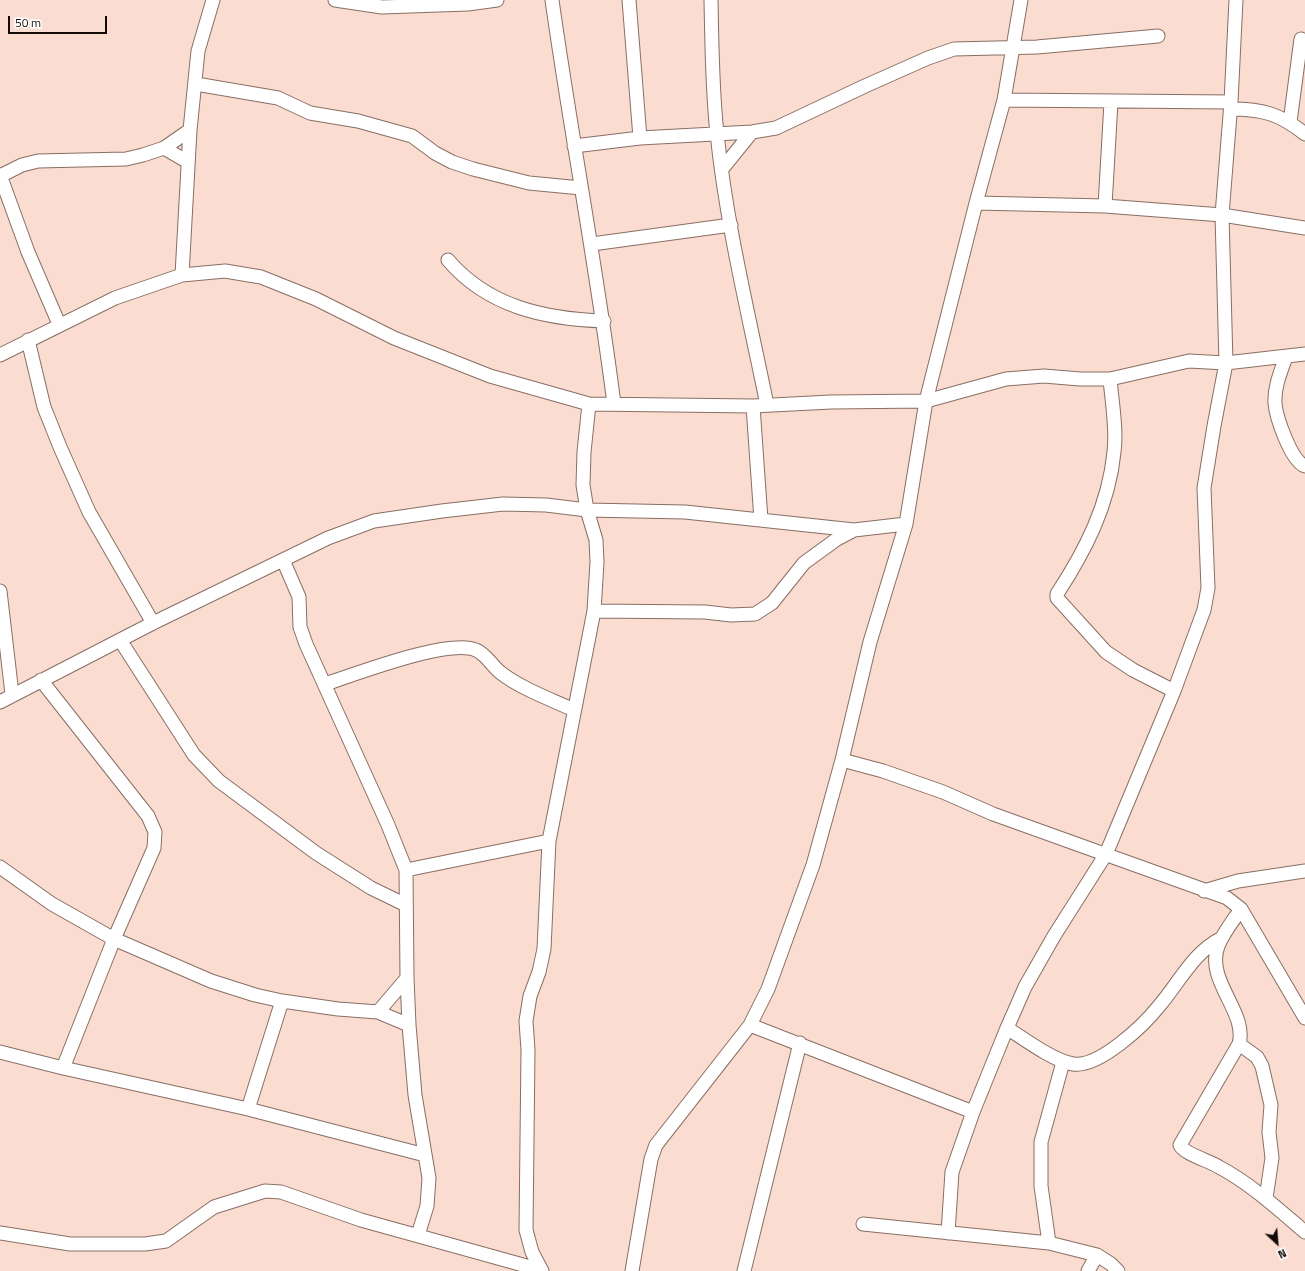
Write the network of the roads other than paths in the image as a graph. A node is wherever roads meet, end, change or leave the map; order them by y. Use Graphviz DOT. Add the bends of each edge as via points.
graph roads {
  1 [pos="213,0"];
  2 [pos="335,0"];
  3 [pos="497,0"];
  4 [pos="552,0"];
  5 [pos="629,0"];
  6 [pos="711,0"];
  7 [pos="1021,0"];
  8 [pos="1236,0"];
  9 [pos="1158,36"];
  10 [pos="1301,39"];
  11 [pos="1013,48"];
  12 [pos="196,84"];
  13 [pos="1004,100"];
  14 [pos="1111,102"];
  15 [pos="1231,106"];
  16 [pos="1290,122"];
  17 [pos="190,130"];
  18 [pos="752,132"];
  19 [pos="1305,134"];
  20 [pos="717,135"];
  21 [pos="640,138"];
  22 [pos="574,146"];
  23 [pos="164,148"];
  24 [pos="188,162"];
  25 [pos="722,169"];
  26 [pos="0,175"];
  27 [pos="581,188"];
  28 [pos="976,203"];
  29 [pos="1105,206"];
  30 [pos="1222,215"];
  31 [pos="731,225"];
  32 [pos="1305,228"];
  33 [pos="592,244"];
  34 [pos="448,260"];
  35 [pos="182,275"];
  36 [pos="604,321"];
  37 [pos="59,324"];
  38 [pos="28,340"];
  39 [pos="1,353"];
  40 [pos="1305,354"];
  41 [pos="1286,357"];
  42 [pos="1226,363"];
  43 [pos="1110,379"];
  44 [pos="926,401"];
  45 [pos="589,404"];
  46 [pos="614,404"];
  47 [pos="767,404"];
  48 [pos="753,406"];
  49 [pos="1305,466"];
  50 [pos="587,510"];
  51 [pos="761,520"];
  52 [pos="906,524"];
  53 [pos="854,530"];
  54 [pos="283,560"];
  55 [pos="0,591"];
  56 [pos="594,611"];
  57 [pos="153,623"];
  58 [pos="120,640"];
  59 [pos="41,680"];
  60 [pos="325,684"];
  61 [pos="1174,691"];
  62 [pos="12,694"];
  63 [pos="0,702"];
  64 [pos="574,710"];
  65 [pos="842,760"];
  66 [pos="549,841"];
  67 [pos="1106,854"];
  68 [pos="0,867"];
  69 [pos="406,870"];
  70 [pos="1305,871"];
  71 [pos="1204,891"];
  72 [pos="406,905"];
  73 [pos="1241,909"];
  74 [pos="1222,938"];
  75 [pos="114,939"];
  76 [pos="407,978"];
  77 [pos="282,1001"];
  78 [pos="378,1012"];
  79 [pos="1305,1018"];
  80 [pos="750,1025"];
  81 [pos="409,1026"];
  82 [pos="1007,1028"];
  83 [pos="800,1044"];
  84 [pos="1239,1044"];
  85 [pos="0,1052"];
  86 [pos="1063,1062"];
  87 [pos="63,1068"];
  88 [pos="248,1108"];
  89 [pos="973,1112"];
  90 [pos="425,1155"];
  91 [pos="1266,1198"];
  92 [pos="863,1224"];
  93 [pos="1305,1232"];
  94 [pos="0,1233"];
  95 [pos="948,1233"];
  96 [pos="418,1235"];
  97 [pos="1049,1243"];
  98 [pos="1097,1255"];
  99 [pos="542,1270"];
  100 [pos="632,1271"];
  101 [pos="744,1271"];
  102 [pos="1088,1271"];
  103 [pos="1118,1271"];
  1 -- 12 [label="street" via="198,51"];
  2 -- 3 [label="street" via="382,7 468,4"];
  4 -- 22 [label="street"];
  5 -- 21 [label="street"];
  6 -- 20 [label="street" via="712,79"];
  7 -- 11 [label="street"];
  8 -- 15 [label="street"];
  9 -- 11 [label="street"];
  10 -- 16 [label="street"];
  11 -- 13 [label="street"];
  11 -- 18 [label="street" via="954,49 928,58 776,128"];
  12 -- 17 [label="street"];
  12 -- 27 [label="street" via="278,98 310,113 358,120 412,136 435,153 473,169 529,183"];
  13 -- 14 [label="street"];
  13 -- 28 [label="street"];
  14 -- 15 [label="street"];
  14 -- 29 [label="street"];
  15 -- 16 [label="street" via="1262,111"];
  15 -- 30 [label="street"];
  16 -- 19 [label="street"];
  17 -- 23 [label="street"];
  17 -- 24 [label="street"];
  18 -- 20 [label="street"];
  18 -- 25 [label="street"];
  20 -- 21 [label="street"];
  20 -- 25 [label="street"];
  21 -- 22 [label="street"];
  22 -- 27 [label="street"];
  23 -- 24 [label="street"];
  23 -- 26 [label="street" via="126,159 38,161"];
  24 -- 35 [label="street"];
  25 -- 31 [label="street"];
  26 -- 37 [label="street" via="28,252"];
  27 -- 33 [label="street"];
  28 -- 29 [label="street"];
  28 -- 44 [label="street"];
  29 -- 30 [label="street"];
  30 -- 32 [label="street"];
  30 -- 42 [label="street"];
  31 -- 33 [label="street"];
  31 -- 47 [label="street"];
  33 -- 36 [label="street"];
  34 -- 36 [label="street" via="462,276 502,302 520,309"];
  35 -- 37 [label="street" via="115,298"];
  35 -- 45 [label="street" via="226,271 261,277 316,300 394,338 490,376"];
  36 -- 46 [label="street"];
  37 -- 38 [label="street"];
  38 -- 39 [label="street"];
  38 -- 57 [label="street" via="44,407 60,447 89,512"];
  40 -- 41 [label="street"];
  41 -- 42 [label="street"];
  41 -- 49 [label="street" via="1275,402 1292,452"];
  42 -- 43 [label="street" via="1189,361"];
  42 -- 61 [label="street" via="1204,488 1208,588 1204,610"];
  43 -- 44 [label="street" via="1044,376 1006,379"];
  43 -- 61 [label="street" via="1115,450 1112,473 1102,509 1082,554 1057,598 1106,652 1133,670"];
  44 -- 47 [label="street"];
  44 -- 52 [label="street"];
  45 -- 46 [label="street"];
  45 -- 50 [label="street" via="583,485"];
  46 -- 48 [label="street"];
  47 -- 48 [label="street"];
  48 -- 51 [label="street"];
  50 -- 51 [label="street" via="685,512"];
  50 -- 54 [label="street" via="546,505 503,504 374,522 328,538"];
  50 -- 56 [label="street" via="596,540"];
  51 -- 53 [label="street"];
  52 -- 53 [label="street"];
  52 -- 65 [label="street" via="870,642"];
  53 -- 56 [label="street" via="804,563 772,603 755,614"];
  54 -- 57 [label="street"];
  54 -- 60 [label="street" via="299,598 300,627"];
  55 -- 62 [label="street"];
  56 -- 64 [label="street"];
  57 -- 58 [label="street"];
  58 -- 59 [label="street"];
  58 -- 72 [label="street" via="194,755 219,782 316,853 371,888"];
  59 -- 62 [label="street"];
  59 -- 75 [label="street" via="148,816 155,832 154,848"];
  60 -- 64 [label="street" via="432,650 459,647 476,650 521,685"];
  60 -- 69 [label="street"];
  61 -- 67 [label="street"];
  62 -- 63 [label="street"];
  64 -- 66 [label="street"];
  65 -- 67 [label="street" via="944,792 993,814"];
  65 -- 80 [label="street" via="799,907 768,989"];
  66 -- 69 [label="street"];
  66 -- 99 [label="street" via="544,949 530,996 526,1021 526,1230 532,1252"];
  67 -- 71 [label="street"];
  67 -- 82 [label="street" via="1054,936 1025,987"];
  68 -- 75 [label="street" via="52,904"];
  69 -- 72 [label="street"];
  70 -- 71 [label="street" via="1238,881"];
  71 -- 73 [label="street" via="1227,898"];
  72 -- 76 [label="street"];
  73 -- 74 [label="street"];
  73 -- 79 [label="street"];
  74 -- 84 [label="street" via="1217,953 1218,977 1240,1028"];
  74 -- 86 [label="street" via="1204,948 1159,1007 1115,1048 1082,1064"];
  75 -- 77 [label="street" via="211,981"];
  75 -- 87 [label="street"];
  76 -- 78 [label="street"];
  76 -- 81 [label="street"];
  77 -- 78 [label="street"];
  77 -- 88 [label="street"];
  78 -- 81 [label="street"];
  80 -- 83 [label="street"];
  80 -- 100 [label="street" via="656,1146 651,1159"];
  81 -- 90 [label="street" via="415,1095"];
  82 -- 86 [label="street"];
  82 -- 89 [label="street"];
  83 -- 89 [label="street"];
  83 -- 101 [label="street"];
  84 -- 91 [label="street" via="1257,1057 1262,1066 1271,1105 1269,1132 1272,1158"];
  84 -- 91 [label="street" via="1180,1145 1182,1149 1221,1168"];
  85 -- 87 [label="street"];
  86 -- 97 [label="street" via="1042,1142 1041,1186"];
  87 -- 88 [label="street"];
  88 -- 90 [label="street"];
  89 -- 95 [label="street" via="952,1172"];
  90 -- 96 [label="street" via="429,1178 427,1206"];
  91 -- 93 [label="street"];
  92 -- 95 [label="street"];
  94 -- 96 [label="street" via="70,1244 144,1244 166,1241 214,1207 265,1191 281,1192 361,1220"];
  95 -- 97 [label="street"];
  96 -- 99 [label="street"];
  97 -- 98 [label="street"];
  98 -- 102 [label="street"];
  98 -- 103 [label="street"];
}
